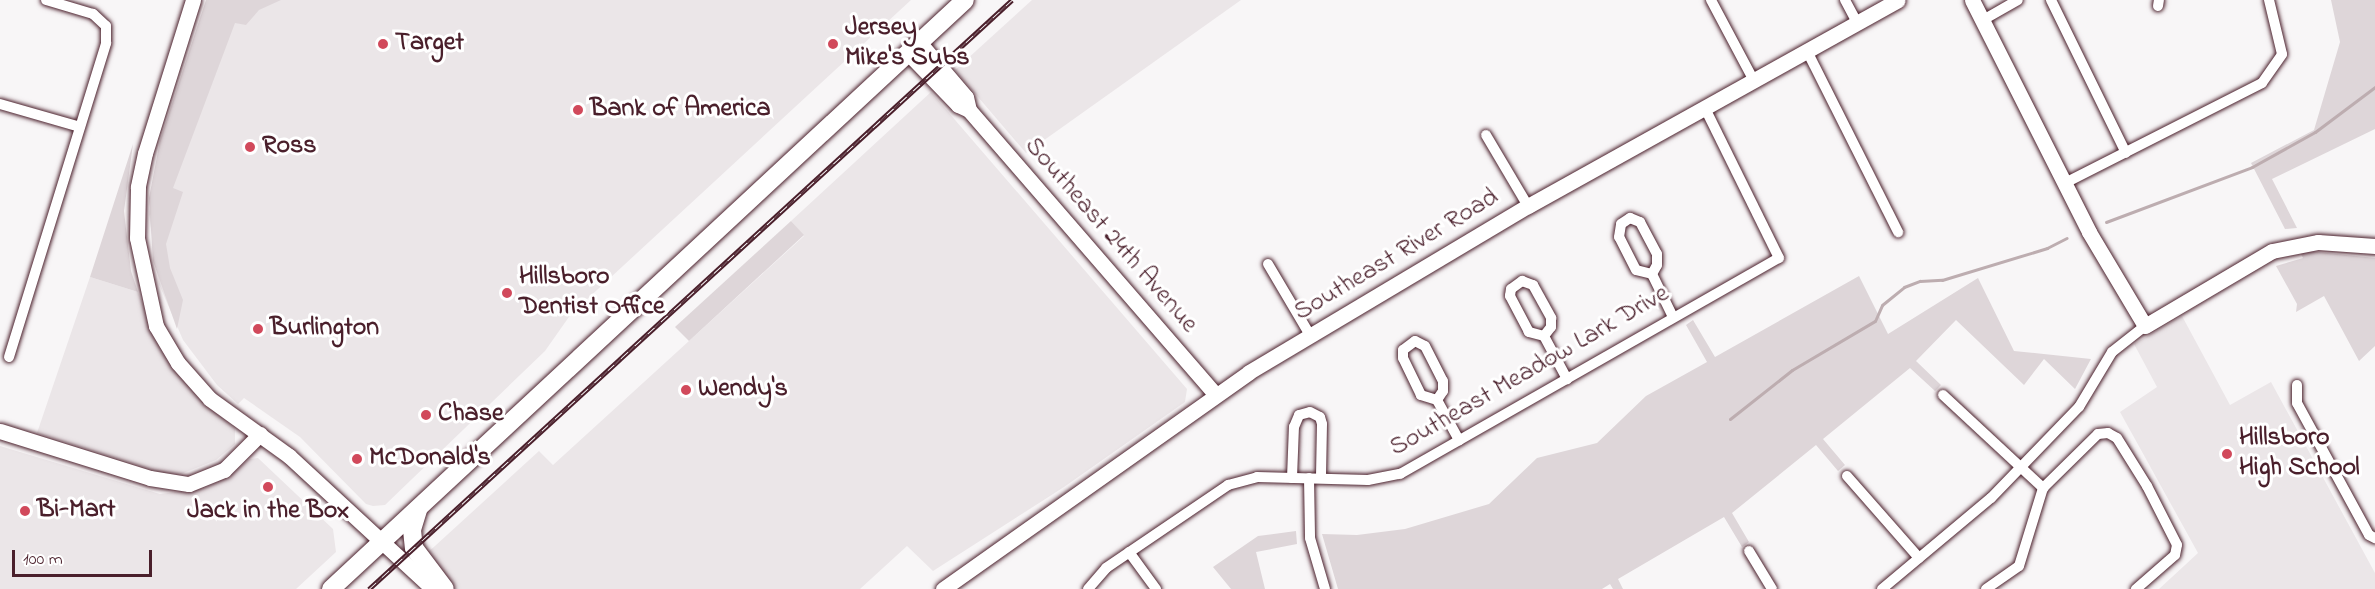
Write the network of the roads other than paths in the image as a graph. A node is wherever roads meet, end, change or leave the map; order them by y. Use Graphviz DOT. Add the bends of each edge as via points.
graph roads {
  1 [pos="46,0"];
  2 [pos="193,0"];
  3 [pos="965,0"];
  4 [pos="1710,0"];
  5 [pos="1845,0"];
  6 [pos="1898,0"];
  7 [pos="1972,0"];
  8 [pos="2018,0"];
  9 [pos="2051,0"];
  10 [pos="2269,0"];
  11 [pos="1983,20"];
  12 [pos="1857,23"];
  13 [pos="914,47"];
  14 [pos="1807,51"];
  15 [pos="1754,81"];
  16 [pos="0,104"];
  17 [pos="1705,108"];
  18 [pos="80,127"];
  19 [pos="1485,135"];
  20 [pos="2126,153"];
  21 [pos="2065,183"];
  22 [pos="1528,206"];
  23 [pos="1898,232"];
  24 [pos="2375,246"];
  25 [pos="1268,264"];
  26 [pos="1652,274"];
  27 [pos="1673,316"];
  28 [pos="2145,326"];
  29 [pos="1310,334"];
  30 [pos="1544,336"];
  31 [pos="9,357"];
  32 [pos="1567,378"];
  33 [pos="2297,385"];
  34 [pos="1215,394"];
  35 [pos="1943,395"];
  36 [pos="1437,400"];
  37 [pos="254,429"];
  38 [pos="0,431"];
  39 [pos="1459,440"];
  40 [pos="2022,468"];
  41 [pos="1847,476"];
  42 [pos="1292,478"];
  43 [pos="1309,478"];
  44 [pos="1322,478"];
  45 [pos="2043,488"];
  46 [pos="418,510"];
  47 [pos="2375,538"];
  48 [pos="381,543"];
  49 [pos="1749,551"];
  50 [pos="1129,552"];
  51 [pos="1919,558"];
  52 [pos="331,589"];
  53 [pos="420,589"];
  54 [pos="433,589"];
  55 [pos="445,589"];
  56 [pos="943,589"];
  57 [pos="1088,589"];
  58 [pos="1156,589"];
  59 [pos="1325,589"];
  60 [pos="1772,589"];
  61 [pos="1882,589"];
  62 [pos="1986,589"];
  63 [pos="2136,589"];
  1 -- 18 [label="street" via="93,14 106,26 106,43"];
  2 -- 37 [label="main road" via="145,153 138,187 140,256 157,316 156,326 178,363 210,399"];
  3 -- 13 [label="main road"];
  4 -- 15 [label="street"];
  5 -- 12 [label="street"];
  6 -- 12 [label="main road, Southeast River Road"];
  7 -- 11 [label="main road"];
  8 -- 11 [label="street"];
  9 -- 20 [label="street"];
  10 -- 20 [label="street" via="2282,54 2262,83"];
  11 -- 21 [label="main road"];
  12 -- 14 [label="main road, Southeast River Road"];
  13 -- 34 [label="main road, Southeast 24th Avenue" via="957,105 969,110"];
  13 -- 46 [label="main road"];
  14 -- 15 [label="main road, Southeast River Road"];
  14 -- 23 [label="street"];
  15 -- 17 [label="main road, Southeast River Road"];
  16 -- 18 [label="street"];
  17 -- 22 [label="main road, Southeast River Road"];
  17 -- 27 [label="street, Southeast Meadow Lark Drive" via="1779,258"];
  18 -- 31 [label="street"];
  19 -- 22 [label="street"];
  20 -- 21 [label="street"];
  21 -- 28 [label="main road"];
  22 -- 29 [label="main road, Southeast River Road"];
  24 -- 28 [label="main road" via="2318,243 2272,251"];
  25 -- 29 [label="street"];
  26 -- 26 [label="street" via="1636,270 1619,237 1621,224 1630,218 1640,222 1657,254"];
  26 -- 27 [label="street"];
  27 -- 32 [label="street, Southeast Meadow Lark Drive"];
  28 -- 40 [label="street" via="2112,352 2079,407"];
  29 -- 34 [label="main road, Southeast River Road"];
  30 -- 30 [label="street" via="1551,327 1551,318 1533,285 1522,280 1511,289 1510,296 1529,332"];
  30 -- 32 [label="street"];
  32 -- 39 [label="street, Southeast Meadow Lark Drive"];
  33 -- 47 [label="street" via="2297,403 2369,536"];
  34 -- 56 [label="main road, Southeast River Road"];
  35 -- 40 [label="street"];
  36 -- 36 [label="street" via="1443,391 1443,381 1425,346 1415,341 1405,346 1403,358 1421,395"];
  36 -- 39 [label="street"];
  37 -- 38 [label="main road" via="224,470 203,480 182,481 150,478"];
  37 -- 48 [label="main road" via="289,456"];
  39 -- 44 [label="street, Southeast Meadow Lark Drive" via="1389,477"];
  40 -- 45 [label="street"];
  40 -- 51 [label="street"];
  41 -- 51 [label="street"];
  42 -- 43 [label="street, Southeast Meadow Lark Drive"];
  42 -- 44 [label="street" via="1294,427 1299,415 1310,412 1320,417 1322,424"];
  42 -- 50 [label="street, Southeast Meadow Lark Drive" via="1257,477 1227,485"];
  43 -- 44 [label="street, Southeast Meadow Lark Drive"];
  43 -- 59 [label="street" via="1310,538"];
  45 -- 62 [label="street" via="2019,566"];
  45 -- 63 [label="street" via="2098,434 2108,433 2117,438 2176,545 2175,555"];
  46 -- 48 [label="main road"];
  46 -- 55 [label="main road" via="412,530 414,548"];
  48 -- 52 [label="main road"];
  48 -- 53 [label="main road"];
  48 -- 54 [label="main road"];
  49 -- 60 [label="street"];
  50 -- 57 [label="street, Southeast Meadow Lark Drive" via="1106,568"];
  50 -- 58 [label="street"];
  51 -- 61 [label="street"];
}
